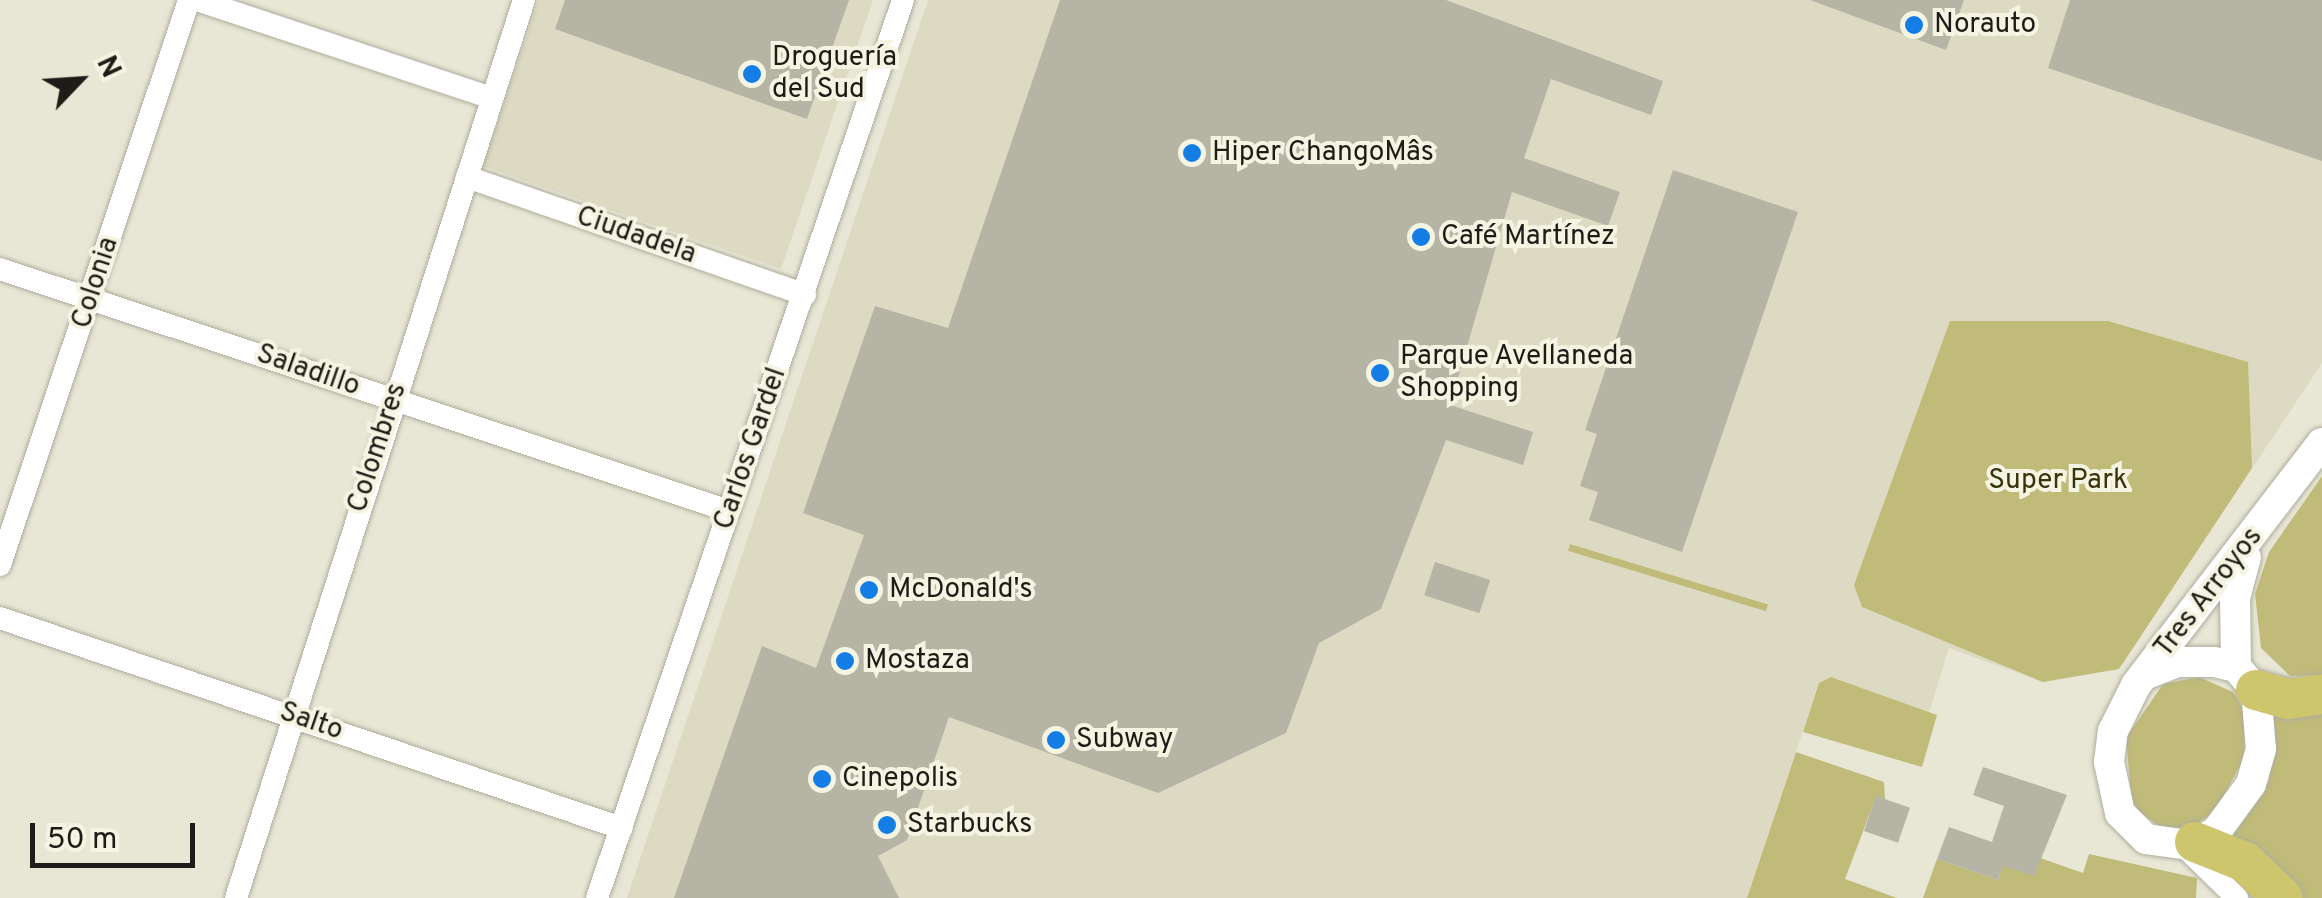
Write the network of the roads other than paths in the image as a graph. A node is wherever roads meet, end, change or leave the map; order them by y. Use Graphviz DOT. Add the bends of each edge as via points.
graph roads {
  1 [pos="193,0"];
  2 [pos="524,0"];
  3 [pos="903,0"];
  4 [pos="492,98"];
  5 [pos="467,177"];
  6 [pos="0,269"];
  7 [pos="805,295"];
  8 [pos="92,298"];
  9 [pos="393,400"];
  10 [pos="2322,443"];
  11 [pos="2274,510"];
  12 [pos="729,512"];
  13 [pos="0,565"];
  14 [pos="0,618"];
  15 [pos="2144,675"];
  16 [pos="2246,679"];
  17 [pos="2322,694"];
  18 [pos="291,716"];
  19 [pos="620,828"];
  20 [pos="2189,844"];
  21 [pos="236,898"];
  22 [pos="597,898"];
  23 [pos="2237,898"];
  24 [pos="2283,898"];
  1 -- 4 [label="street"];
  1 -- 8 [label="street, Colonia"];
  2 -- 4 [label="street, Colombres"];
  3 -- 7 [label="street, Carlos Gardel"];
  4 -- 5 [label="street, Colombres"];
  5 -- 7 [label="street, Ciudadela"];
  5 -- 9 [label="street, Colombres"];
  6 -- 8 [label="street, Saladillo"];
  7 -- 12 [label="street, Carlos Gardel"];
  8 -- 9 [label="street, Saladillo"];
  8 -- 13 [label="street, Colonia"];
  9 -- 12 [label="street, Saladillo"];
  9 -- 18 [label="street, Colombres"];
  10 -- 11 [label="main road, Tres Arroyos"];
  11 -- 15 [label="main road, Tres Arroyos"];
  11 -- 16 [label="main road, Tres Arroyos" via="2238,574"];
  12 -- 19 [label="street, Carlos Gardel"];
  14 -- 18 [label="street, Salto"];
  15 -- 16 [label="main road" via="2178,662"];
  15 -- 20 [label="main road" via="2114,731 2114,799 2146,839"];
  16 -- 17 [label="highway" via="2288,699"];
  16 -- 20 [label="main road" via="2261,749 2251,784 2216,832"];
  18 -- 19 [label="street, Salto"];
  18 -- 21 [label="street, Colombres"];
  19 -- 22 [label="street, Carlos Gardel"];
  20 -- 23 [label="street"];
  20 -- 24 [label="highway" via="2244,862"];
}
